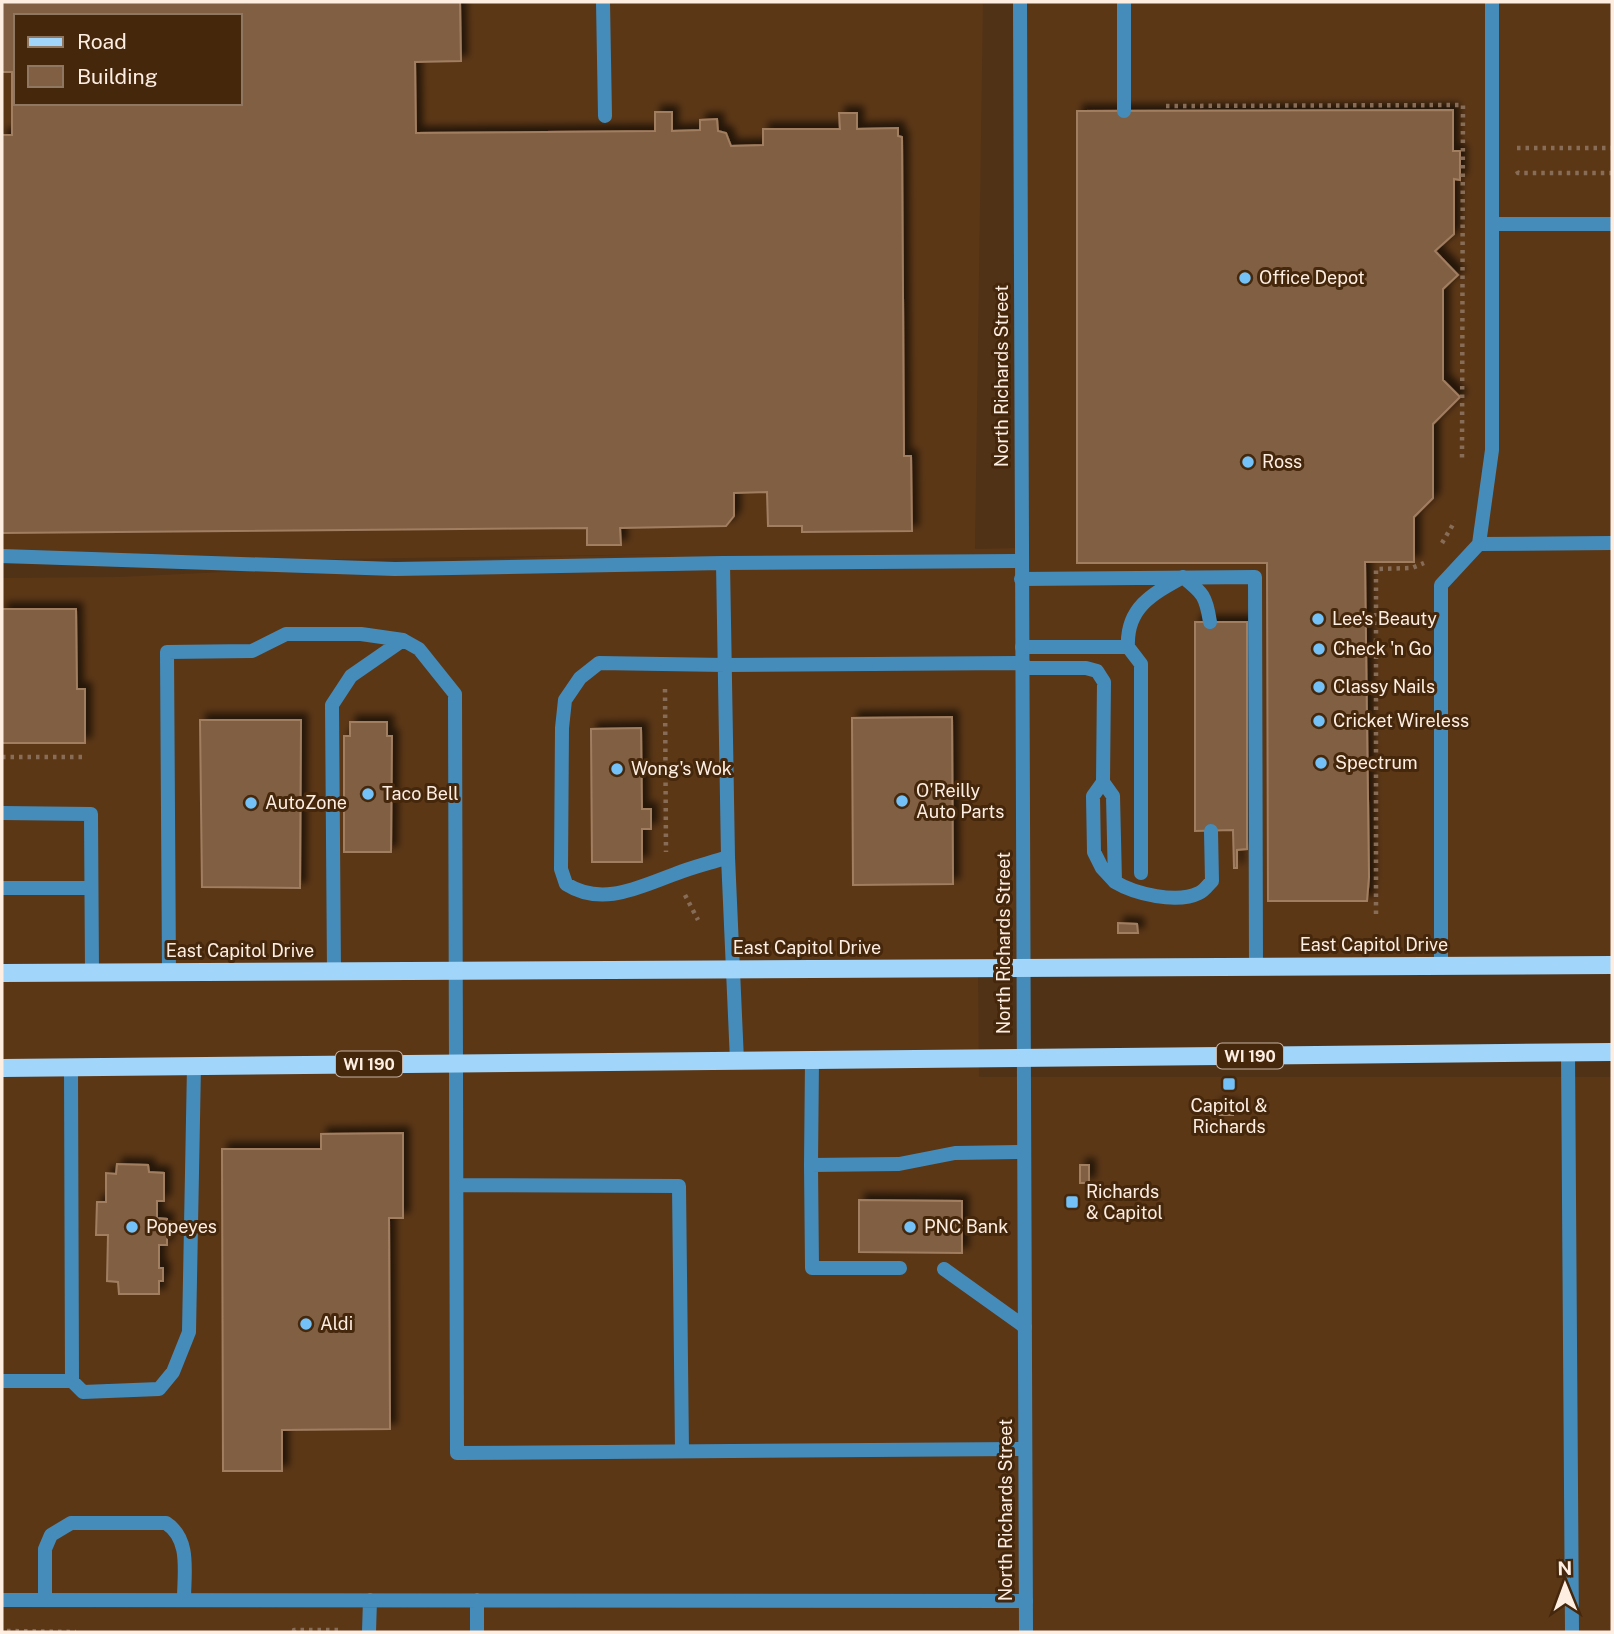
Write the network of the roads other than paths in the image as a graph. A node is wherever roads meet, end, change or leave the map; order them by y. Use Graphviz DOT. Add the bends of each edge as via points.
graph roads {
  1 [pos="603,2"];
  2 [pos="1020,2"];
  3 [pos="1124,2"];
  4 [pos="1492,2"];
  5 [pos="1124,111"];
  6 [pos="605,116"];
  7 [pos="1493,224"];
  8 [pos="1612,224"];
  9 [pos="1612,543"];
  10 [pos="1479,544"];
  11 [pos="2,556"];
  12 [pos="1022,561"];
  13 [pos="723,563"];
  14 [pos="1183,577"];
  15 [pos="1021,579"];
  16 [pos="1210,622"];
  17 [pos="403,640"];
  18 [pos="1022,647"];
  19 [pos="1128,648"];
  20 [pos="725,665"];
  21 [pos="1023,665"];
  22 [pos="2,813"];
  23 [pos="1211,831"];
  24 [pos="728,857"];
  25 [pos="1141,873"];
  26 [pos="2,888"];
  27 [pos="92,888"];
  28 [pos="1612,965"];
  29 [pos="1441,966"];
  30 [pos="1256,967"];
  31 [pos="1024,968"];
  32 [pos="456,970"];
  33 [pos="733,970"];
  34 [pos="169,972"];
  35 [pos="334,972"];
  36 [pos="2,973"];
  37 [pos="92,973"];
  38 [pos="1612,1052"];
  39 [pos="1568,1053"];
  40 [pos="1023,1058"];
  41 [pos="812,1060"];
  42 [pos="737,1061"];
  43 [pos="457,1063"];
  44 [pos="194,1066"];
  45 [pos="2,1068"];
  46 [pos="71,1068"];
  47 [pos="1024,1152"];
  48 [pos="811,1165"];
  49 [pos="457,1185"];
  50 [pos="900,1268"];
  51 [pos="944,1269"];
  52 [pos="1025,1327"];
  53 [pos="2,1381"];
  54 [pos="72,1381"];
  55 [pos="1025,1449"];
  56 [pos="682,1450"];
  57 [pos="2,1600"];
  58 [pos="45,1600"];
  59 [pos="184,1600"];
  60 [pos="370,1600"];
  61 [pos="477,1600"];
  62 [pos="1026,1601"];
  63 [pos="369,1632"];
  64 [pos="477,1632"];
  65 [pos="1026,1632"];
  66 [pos="1572,1632"];
  1 -- 6 [label="street"];
  2 -- 12 [label="street, North Richards Street"];
  3 -- 5 [label="street"];
  4 -- 7 [label="street"];
  7 -- 8 [label="street"];
  7 -- 10 [label="street" via="1492,450"];
  9 -- 10 [label="street"];
  10 -- 29 [label="street" via="1441,585"];
  11 -- 13 [label="street" via="395,569"];
  12 -- 13 [label="street"];
  12 -- 15 [label="street, North Richards Street"];
  13 -- 20 [label="street"];
  14 -- 15 [label="street"];
  14 -- 16 [label="street" via="1203,594"];
  14 -- 19 [label="street" via="1152,594 1137,610"];
  14 -- 30 [label="street" via="1255,577"];
  15 -- 18 [label="street, North Richards Street"];
  17 -- 32 [label="street" via="419,649 455,694"];
  17 -- 34 [label="street" via="361,634 286,634 252,651 167,652"];
  17 -- 35 [label="street" via="351,676 332,705"];
  18 -- 19 [label="street"];
  18 -- 21 [label="street, North Richards Street"];
  19 -- 25 [label="street" via="1141,664"];
  20 -- 21 [label="street"];
  20 -- 24 [label="street"];
  20 -- 24 [label="street" via="599,663 580,678 565,700 562,728 561,869 566,884 577,892 598,895 625,893"];
  21 -- 23 [label="street" via="1086,668 1097,671 1104,682 1103,782 1113,796 1115,882 1139,894 1200,893 1212,881"];
  21 -- 31 [label="street, North Richards Street"];
  22 -- 27 [label="street" via="91,814"];
  24 -- 33 [label="street"];
  26 -- 27 [label="street"];
  27 -- 37 [label="street"];
  28 -- 29 [label="main road, East Capitol Drive"];
  29 -- 30 [label="main road, East Capitol Drive"];
  30 -- 31 [label="main road, East Capitol Drive"];
  31 -- 33 [label="main road, East Capitol Drive"];
  31 -- 40 [label="street, North Richards Street"];
  32 -- 33 [label="main road, East Capitol Drive"];
  32 -- 35 [label="main road, East Capitol Drive"];
  32 -- 43 [label="street"];
  33 -- 42 [label="street"];
  34 -- 35 [label="main road, East Capitol Drive"];
  34 -- 37 [label="main road, East Capitol Drive"];
  36 -- 37 [label="main road, East Capitol Drive"];
  38 -- 39 [label="main road, WI 190"];
  39 -- 40 [label="main road, WI 190"];
  39 -- 66 [label="street"];
  40 -- 41 [label="main road, WI 190"];
  40 -- 47 [label="street, North Richards Street"];
  41 -- 42 [label="main road, WI 190"];
  41 -- 48 [label="street"];
  42 -- 43 [label="main road, WI 190"];
  43 -- 44 [label="main road, WI 190"];
  43 -- 49 [label="street"];
  44 -- 46 [label="main road, WI 190"];
  44 -- 54 [label="street" via="189,1332 173,1372 159,1389 83,1392"];
  45 -- 46 [label="main road, WI 190"];
  46 -- 54 [label="street"];
  47 -- 48 [label="street" via="955,1153 900,1164"];
  47 -- 52 [label="street, North Richards Street"];
  48 -- 50 [label="street" via="812,1268"];
  49 -- 56 [label="street" via="680,1186"];
  49 -- 56 [label="street" via="457,1453"];
  51 -- 52 [label="street"];
  52 -- 55 [label="street, North Richards Street"];
  53 -- 54 [label="street"];
  55 -- 56 [label="street"];
  55 -- 62 [label="street, North Richards Street"];
  57 -- 58 [label="street"];
  58 -- 59 [label="street"];
  58 -- 59 [label="street" via="45,1549 51,1535 71,1523 166,1523 177,1530 183,1543"];
  59 -- 60 [label="street"];
  60 -- 61 [label="street"];
  60 -- 63 [label="street"];
  61 -- 62 [label="street"];
  61 -- 64 [label="street"];
  62 -- 65 [label="street, North Richards Street"];
}
